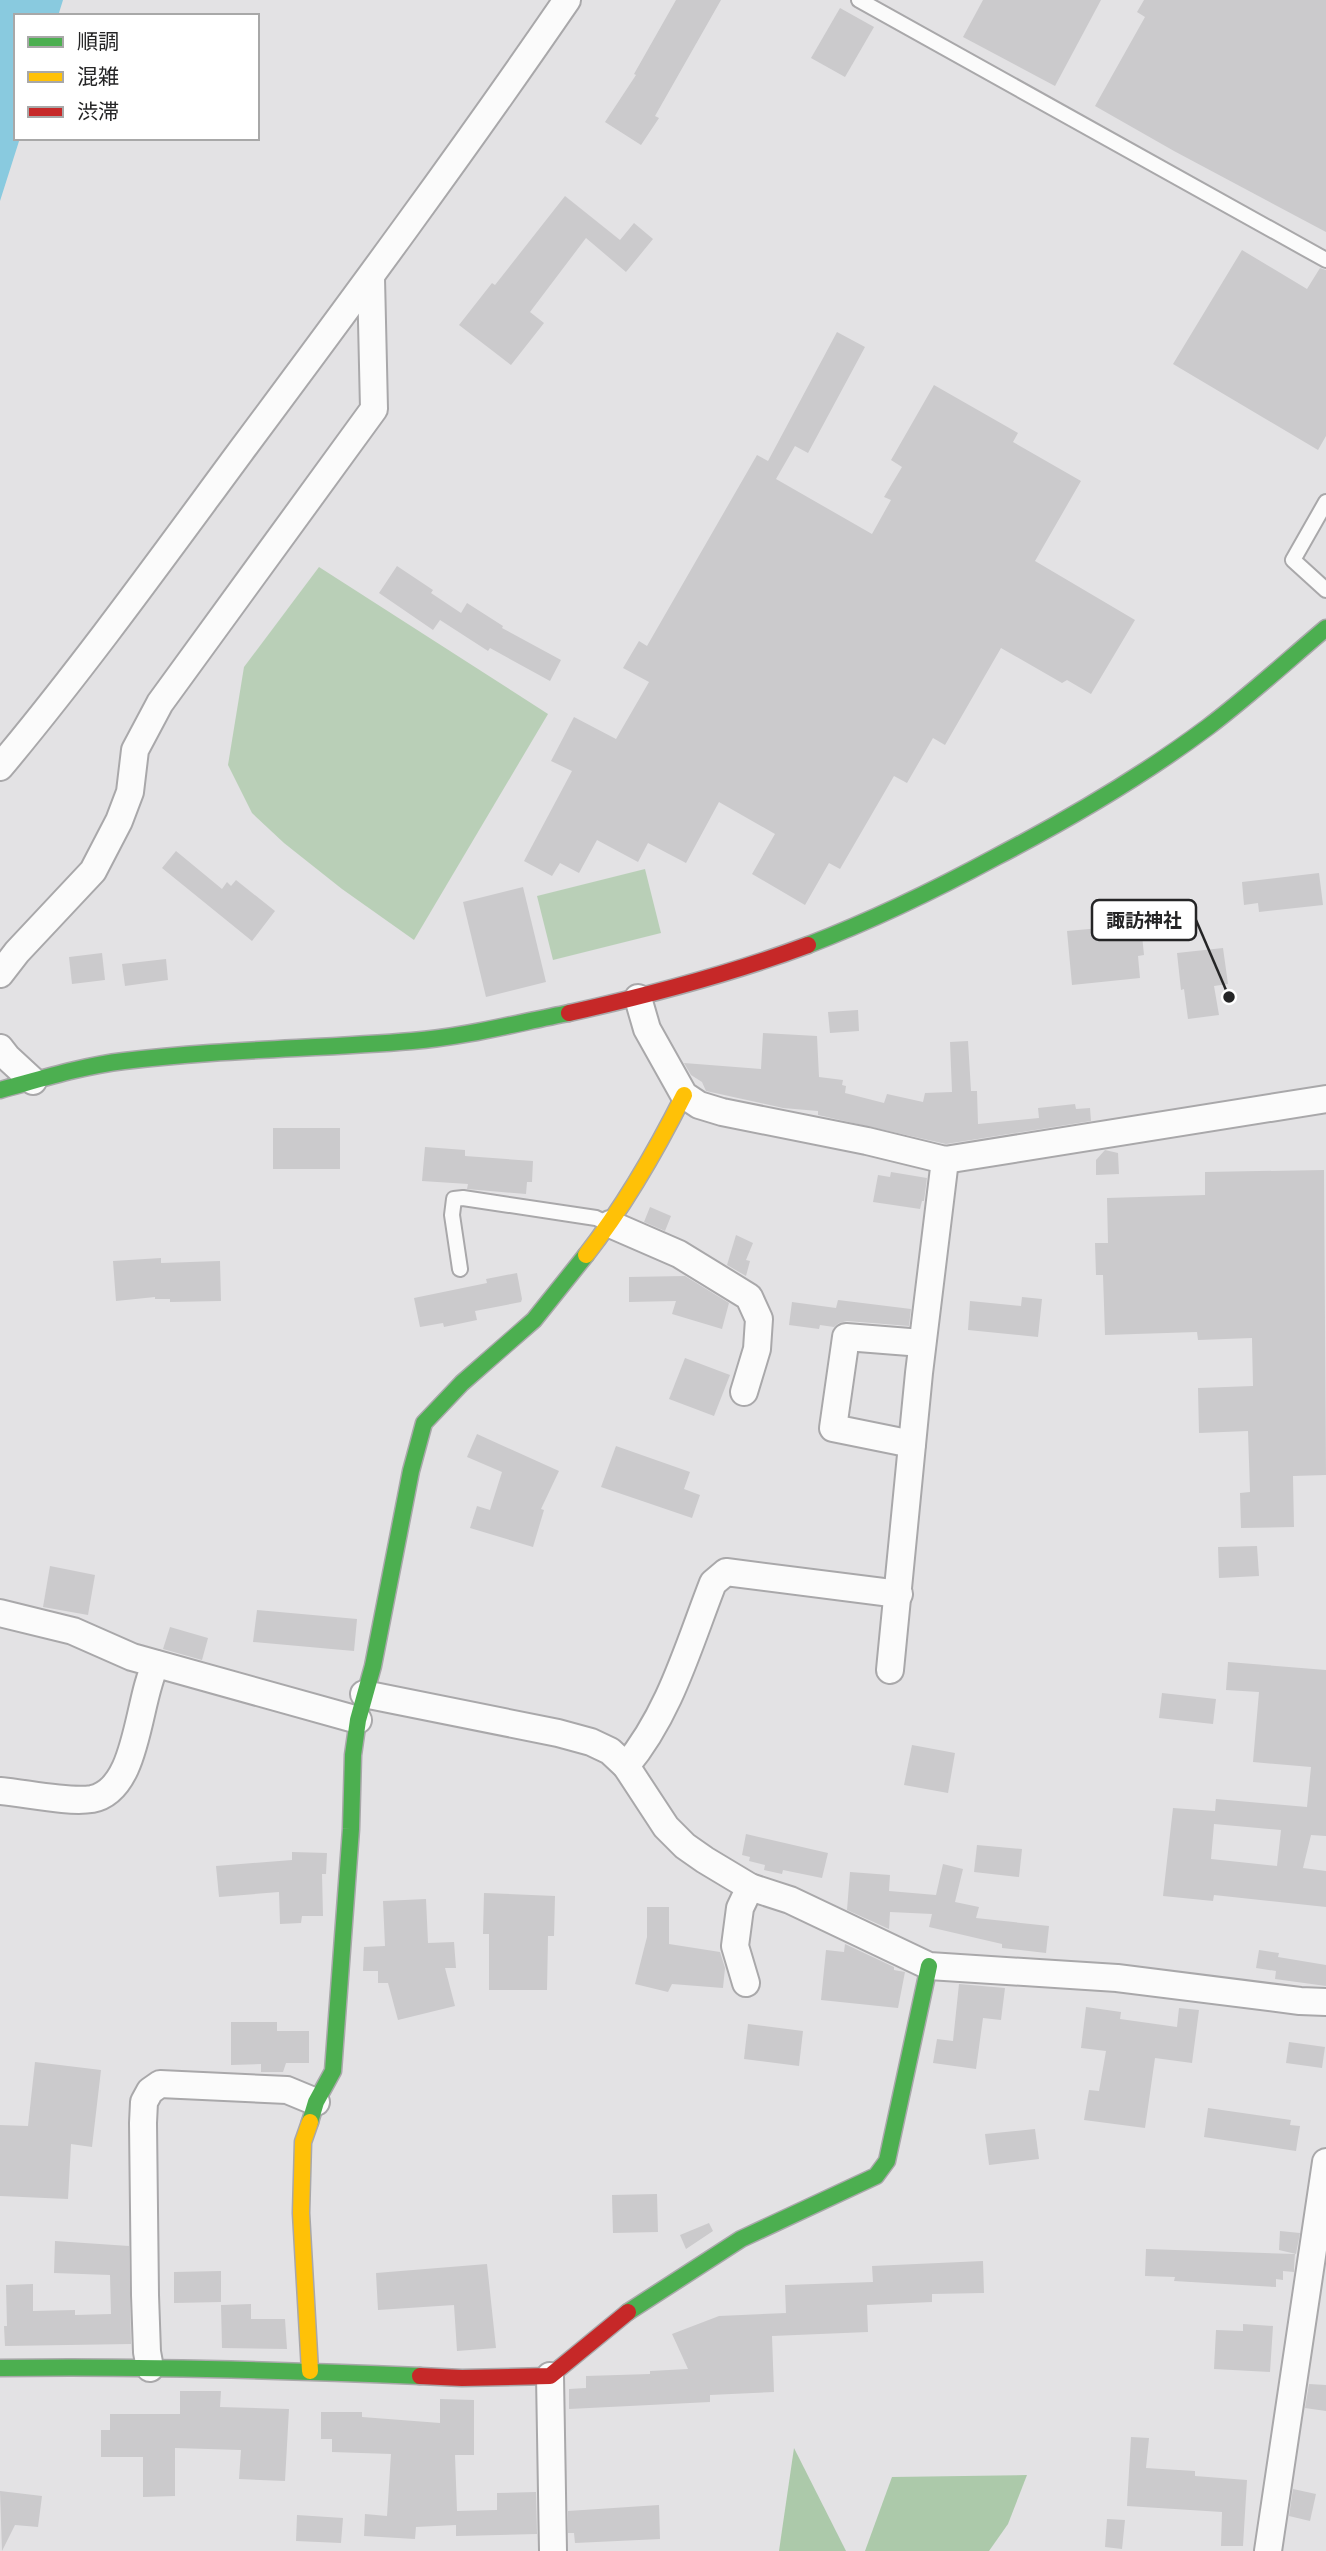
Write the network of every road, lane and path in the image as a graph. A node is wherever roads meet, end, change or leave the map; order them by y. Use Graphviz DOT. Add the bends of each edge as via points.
graph roads {
  1 [pos="567,0"];
  2 [pos="859,0"];
  3 [pos="1326,260"];
  4 [pos="370,278"];
  5 [pos="1326,502"];
  6 [pos="1326,590"];
  7 [pos="1326,628"];
  8 [pos="0,767"];
  9 [pos="0,974"];
  10 [pos="638,998"];
  11 [pos="0,1048"];
  12 [pos="33,1081"];
  13 [pos="0,1090"];
  14 [pos="684,1095"];
  15 [pos="1326,1099"];
  16 [pos="945,1160"];
  17 [pos="610,1224"];
  18 [pos="460,1269"];
  19 [pos="922,1343"];
  20 [pos="744,1392"];
  21 [pos="912,1444"];
  22 [pos="899,1594"];
  23 [pos="0,1614"];
  24 [pos="156,1664"];
  25 [pos="890,1671"];
  26 [pos="364,1694"];
  27 [pos="358,1720"];
  28 [pos="626,1766"];
  29 [pos="0,1791"];
  30 [pos="750,1887"];
  31 [pos="929,1966"];
  32 [pos="746,1983"];
  33 [pos="1326,2002"];
  34 [pos="316,2102"];
  35 [pos="1326,2162"];
  36 [pos="0,2368"];
  37 [pos="150,2368"];
  38 [pos="310,2371"];
  39 [pos="550,2376"];
  40 [pos="552,2551"];
  41 [pos="1268,2551"];
  1 -- 4 [label="street"];
  2 -- 3 [label="lane"];
  4 -- 8 [label="street" via="63,691"];
  4 -- 9 [label="street" via="374,409 160,703 135,750 130,792 93,871"];
  5 -- 6 [label="lane" via="1293,560"];
  7 -- 10 [label="street" via="1209,726 1057,825 855,927 757,964"];
  10 -- 12 [label="street" via="414,1041 122,1062"];
  10 -- 14 [label="street" via="647,1029"];
  11 -- 12 [label="street"];
  12 -- 13 [label="street"];
  14 -- 16 [label="street" via="722,1112"];
  14 -- 17 [label="street"];
  15 -- 16 [label="street"];
  16 -- 19 [label="street"];
  17 -- 18 [label="lane" via="596,1218 454,1199"];
  17 -- 20 [label="street" via="679,1254 749,1297 759,1319 757,1349"];
  17 -- 26 [label="street" via="534,1320 424,1423"];
  19 -- 21 [label="street"];
  19 -- 21 [label="street" via="846,1338 833,1428"];
  21 -- 22 [label="street"];
  22 -- 25 [label="street"];
  22 -- 28 [label="street" via="726,1572 713,1583 662,1715"];
  23 -- 24 [label="street" via="73,1631"];
  24 -- 27 [label="street"];
  24 -- 29 [label="street" via="148,1678 129,1761 118,1782 94,1798 77,1800"];
  26 -- 27 [label="street"];
  26 -- 28 [label="street" via="558,1732 610,1751"];
  27 -- 34 [label="street" via="335,2054 333,2071"];
  28 -- 30 [label="street" via="666,1827 685,1846"];
  30 -- 31 [label="street" via="790,1900"];
  30 -- 32 [label="street" via="740,1908 735,1946"];
  31 -- 33 [label="street" via="1117,1978"];
  31 -- 39 [label="street" via="887,2161 876,2176 741,2239 622,2316"];
  34 -- 37 [label="street" via="287,2090 160,2084 150,2091 144,2102 143,2123"];
  34 -- 38 [label="street" via="303,2142 300,2213"];
  35 -- 41 [label="street"];
  36 -- 37 [label="street"];
  37 -- 38 [label="street"];
  38 -- 39 [label="street" via="462,2378"];
  39 -- 40 [label="street"];
}
